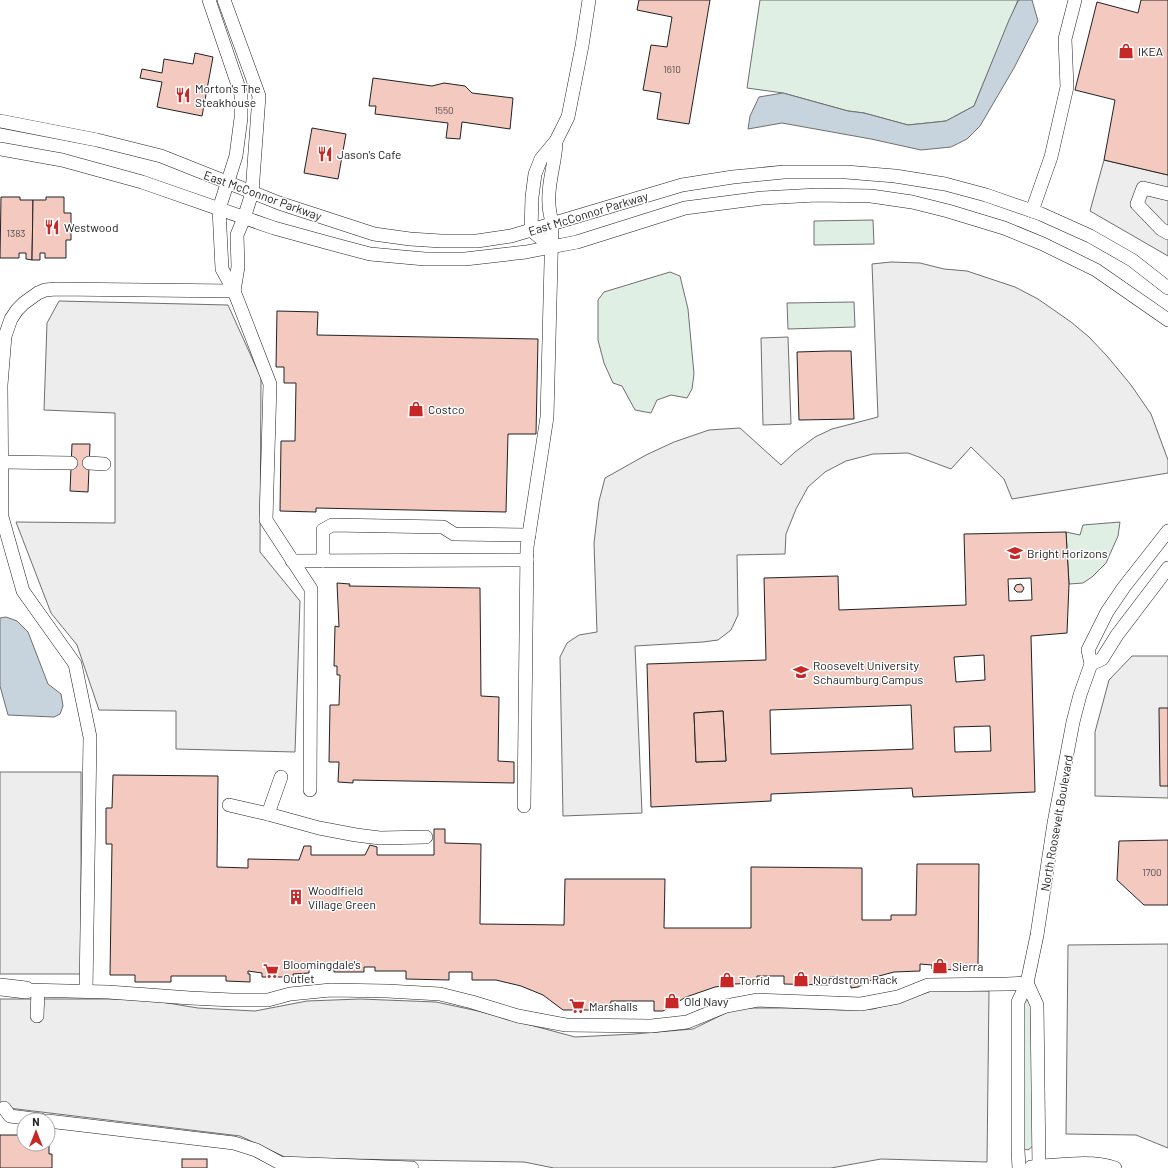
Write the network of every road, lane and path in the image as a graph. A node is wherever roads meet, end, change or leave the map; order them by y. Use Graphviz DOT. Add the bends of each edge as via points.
graph roads {
  1 [pos="209,0"];
  2 [pos="224,0"];
  3 [pos="589,0"];
  4 [pos="1076,0"];
  5 [pos="0,121"];
  6 [pos="556,141"];
  7 [pos="0,149"];
  8 [pos="228,183"];
  9 [pos="252,193"];
  10 [pos="1168,194"];
  11 [pos="218,209"];
  12 [pos="1032,211"];
  13 [pos="244,218"];
  14 [pos="552,223"];
  15 [pos="531,230"];
  16 [pos="1166,231"];
  17 [pos="551,247"];
  18 [pos="1168,288"];
  19 [pos="234,291"];
  20 [pos="1168,320"];
  21 [pos="0,385"];
  22 [pos="2,462"];
  23 [pos="71,463"];
  24 [pos="89,463"];
  25 [pos="104,464"];
  26 [pos="1168,531"];
  27 [pos="529,535"];
  28 [pos="527,560"];
  29 [pos="292,561"];
  30 [pos="323,561"];
  31 [pos="1168,568"];
  32 [pos="1090,664"];
  33 [pos="281,777"];
  34 [pos="310,790"];
  35 [pos="229,805"];
  36 [pos="524,806"];
  37 [pos="268,814"];
  38 [pos="426,837"];
  39 [pos="1027,983"];
  40 [pos="0,987"];
  41 [pos="32,990"];
  42 [pos="86,991"];
  43 [pos="0,993"];
  44 [pos="37,1016"];
  45 [pos="4,1108"];
  46 [pos="16,1117"];
  47 [pos="56,1122"];
  48 [pos="412,1168"];
  49 [pos="1019,1168"];
  50 [pos="1022,1168"];
  51 [pos="1039,1168"];
  52 [pos="1115,1168"];
  1 -- 8 [label="street" via="241,94 236,156"];
  2 -- 9 [label="street" via="259,96"];
  3 -- 6 [label="street" via="568,117"];
  4 -- 12 [label="street" via="1065,39 1068,87 1051,157"];
  5 -- 8 [label="street, East McConnor Parkway" via="97,140 161,156"];
  6 -- 14 [label="street" via="549,203"];
  6 -- 15 [label="street" via="541,159 536,174"];
  7 -- 11 [label="street, East McConnor Parkway" via="62,160 142,182"];
  8 -- 9 [label="street, East McConnor Parkway"];
  8 -- 11 [label="street"];
  9 -- 13 [label="street"];
  9 -- 15 [label="street, East McConnor Parkway" via="374,234 410,239 441,242 477,241"];
  10 -- 16 [label="street" via="1143,188 1137,204"];
  11 -- 13 [label="street, East McConnor Parkway"];
  11 -- 19 [label="street" via="222,269"];
  12 -- 14 [label="street, East McConnor Parkway" via="986,195 938,183 894,176 846,172 784,172 682,185"];
  12 -- 18 [label="street, East McConnor Parkway" via="1090,236 1132,260"];
  13 -- 17 [label="street, East McConnor Parkway" via="370,254 425,259 464,258"];
  13 -- 19 [label="street" via="237,235 238,267"];
  14 -- 15 [label="street, East McConnor Parkway"];
  14 -- 17 [label="street"];
  15 -- 17 [label="street"];
  17 -- 20 [label="street, East McConnor Parkway" via="577,242 685,208 715,203 809,195 871,196 948,211 1036,241 1096,270"];
  17 -- 27 [label="street" via="547,417"];
  19 -- 21 [label="street" via="56,289 41,292 17,310 8,327"];
  19 -- 29 [label="street" via="270,384 266,520"];
  21 -- 22 [label="street"];
  22 -- 23 [label="street"];
  22 -- 42 [label="street" via="2,517 23,591 75,664 90,736"];
  24 -- 25 [label="street"];
  26 -- 32 [label="street, North Roosevelt Boulevard" via="1107,612 1088,650"];
  27 -- 28 [label="street"];
  27 -- 30 [label="street" via="454,534 442,527 332,525 323,530"];
  28 -- 30 [label="street"];
  28 -- 36 [label="street"];
  29 -- 30 [label="street"];
  29 -- 34 [label="street" via="311,589"];
  31 -- 32 [label="street" via="1102,659"];
  32 -- 39 [label="street, North Roosevelt Boulevard" via="1073,722"];
  33 -- 37 [label="street"];
  35 -- 37 [label="street"];
  37 -- 38 [label="street" via="356,835 380,838"];
  39 -- 42 [label="street" via="928,985 898,996 861,1004 758,1000 726,1006 687,1022 651,1026 566,1025 518,1016 440,994 331,990 290,994 268,1000 232,1000"];
  39 -- 49 [label="street, North Roosevelt Boulevard" via="1018,1002"];
  39 -- 51 [label="street" via="1037,1005"];
  40 -- 41 [label="main road"];
  41 -- 42 [label="street"];
  41 -- 43 [label="main road"];
  41 -- 44 [label="street"];
  45 -- 46 [label="street" via="10,1116"];
  47 -- 48 [label="street" via="234,1143 256,1150 280,1163"];
  50 -- 51 [label="street"];
  51 -- 52 [label="street" via="1089,1164"];
}
